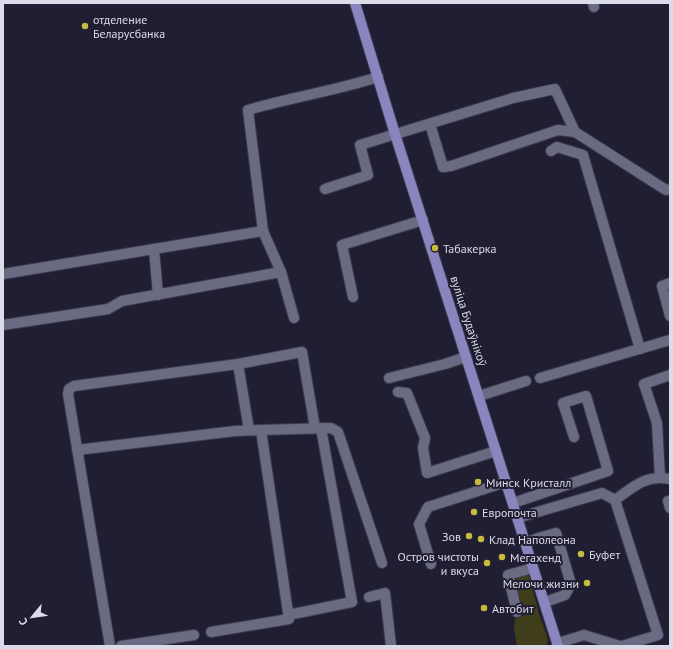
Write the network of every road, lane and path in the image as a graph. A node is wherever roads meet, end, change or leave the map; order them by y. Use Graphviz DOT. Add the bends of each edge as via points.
graph roads {
  1 [pos="355,3"];
  2 [pos="378,77"];
  3 [pos="430,124"];
  4 [pos="575,132"];
  5 [pos="395,134"];
  6 [pos="551,150"];
  7 [pos="325,189"];
  8 [pos="670,189"];
  9 [pos="423,220"];
  10 [pos="263,231"];
  11 [pos="154,249"];
  12 [pos="281,272"];
  13 [pos="3,274"];
  14 [pos="670,283"];
  15 [pos="158,295"];
  16 [pos="353,297"];
  17 [pos="670,316"];
  18 [pos="294,318"];
  19 [pos="3,325"];
  20 [pos="670,340"];
  21 [pos="640,349"];
  22 [pos="466,357"];
  23 [pos="238,364"];
  24 [pos="670,375"];
  25 [pos="389,378"];
  26 [pos="540,378"];
  27 [pos="526,381"];
  28 [pos="398,392"];
  29 [pos="479,396"];
  30 [pos="318,428"];
  31 [pos="249,430"];
  32 [pos="261,430"];
  33 [pos="574,437"];
  34 [pos="77,450"];
  35 [pos="496,451"];
  36 [pos="665,478"];
  37 [pos="506,482"];
  38 [pos="615,500"];
  39 [pos="513,503"];
  40 [pos="517,518"];
  41 [pos="526,544"];
  42 [pos="382,563"];
  43 [pos="431,564"];
  44 [pos="533,568"];
  45 [pos="369,597"];
  46 [pos="545,602"];
  47 [pos="517,612"];
  48 [pos="288,615"];
  49 [pos="211,632"];
  50 [pos="194,635"];
  51 [pos="558,645"];
  52 [pos="110,646"];
  53 [pos="122,646"];
  54 [pos="391,646"];
  55 [pos="621,646"];
  1 -- 2 [label="main road, вуліца Будаўнікоў"];
  2 -- 5 [label="main road, вуліца Будаўнікоў"];
  2 -- 10 [label="lane" via="248,110"];
  3 -- 4 [label="lane" via="513,98 555,89"];
  3 -- 4 [label="lane" via="443,167 558,130"];
  3 -- 5 [label="lane"];
  4 -- 8 [label="lane" via="666,190"];
  5 -- 7 [label="lane" via="360,145 368,175"];
  5 -- 9 [label="main road, вуліца Будаўнікоў"];
  6 -- 21 [label="lane" via="557,147 583,155"];
  9 -- 16 [label="lane" via="342,245"];
  9 -- 22 [label="main road, вуліца Будаўнікоў"];
  10 -- 11 [label="lane"];
  10 -- 12 [label="lane"];
  11 -- 13 [label="lane"];
  11 -- 15 [label="lane"];
  12 -- 15 [label="lane"];
  12 -- 18 [label="lane"];
  14 -- 17 [label="lane" via="662,286"];
  15 -- 19 [label="lane" via="122,301 108,309"];
  20 -- 21 [label="lane"];
  21 -- 26 [label="lane"];
  22 -- 25 [label="lane"];
  22 -- 29 [label="main road, вуліца Будаўнікоў"];
  23 -- 30 [label="lane" via="302,352"];
  23 -- 31 [label="lane"];
  23 -- 34 [label="lane" via="74,386 69,389 68,394"];
  24 -- 36 [label="lane" via="644,384 657,423"];
  27 -- 29 [label="lane"];
  28 -- 35 [label="lane" via="407,393 425,438 423,448 427,473"];
  29 -- 35 [label="main road, вуліца Будаўнікоў"];
  30 -- 32 [label="lane"];
  30 -- 42 [label="lane" via="331,428 338,432"];
  30 -- 48 [label="lane" via="352,602"];
  31 -- 32 [label="lane"];
  31 -- 34 [label="lane"];
  32 -- 48 [label="lane"];
  33 -- 39 [label="lane" via="563,403 586,396 608,471"];
  34 -- 52 [label="lane"];
  35 -- 37 [label="main road, вуліца Будаўнікоў"];
  36 -- 38 [label="lane" via="643,480"];
  37 -- 39 [label="main road, вуліца Будаўнікоў"];
  37 -- 43 [label="lane" via="428,507 418,524"];
  38 -- 40 [label="lane" via="602,493"];
  38 -- 55 [label="lane" via="658,635"];
  39 -- 40 [label="main road, вуліца Будаўнікоў"];
  40 -- 41 [label="main road, вуліца Будаўнікоў"];
  41 -- 44 [label="main road, вуліца Будаўнікоў"];
  41 -- 46 [label="lane" via="556,534 571,584 565,595"];
  44 -- 46 [label="main road, вуліца Будаўнікоў"];
  44 -- 47 [label="lane" via="508,575"];
  45 -- 54 [label="lane" via="385,593"];
  46 -- 51 [label="main road, вуліца Будаўнікоў"];
  48 -- 49 [label="lane" via="289,619"];
  50 -- 53 [label="lane"];
  51 -- 55 [label="lane" via="584,635"];
}
